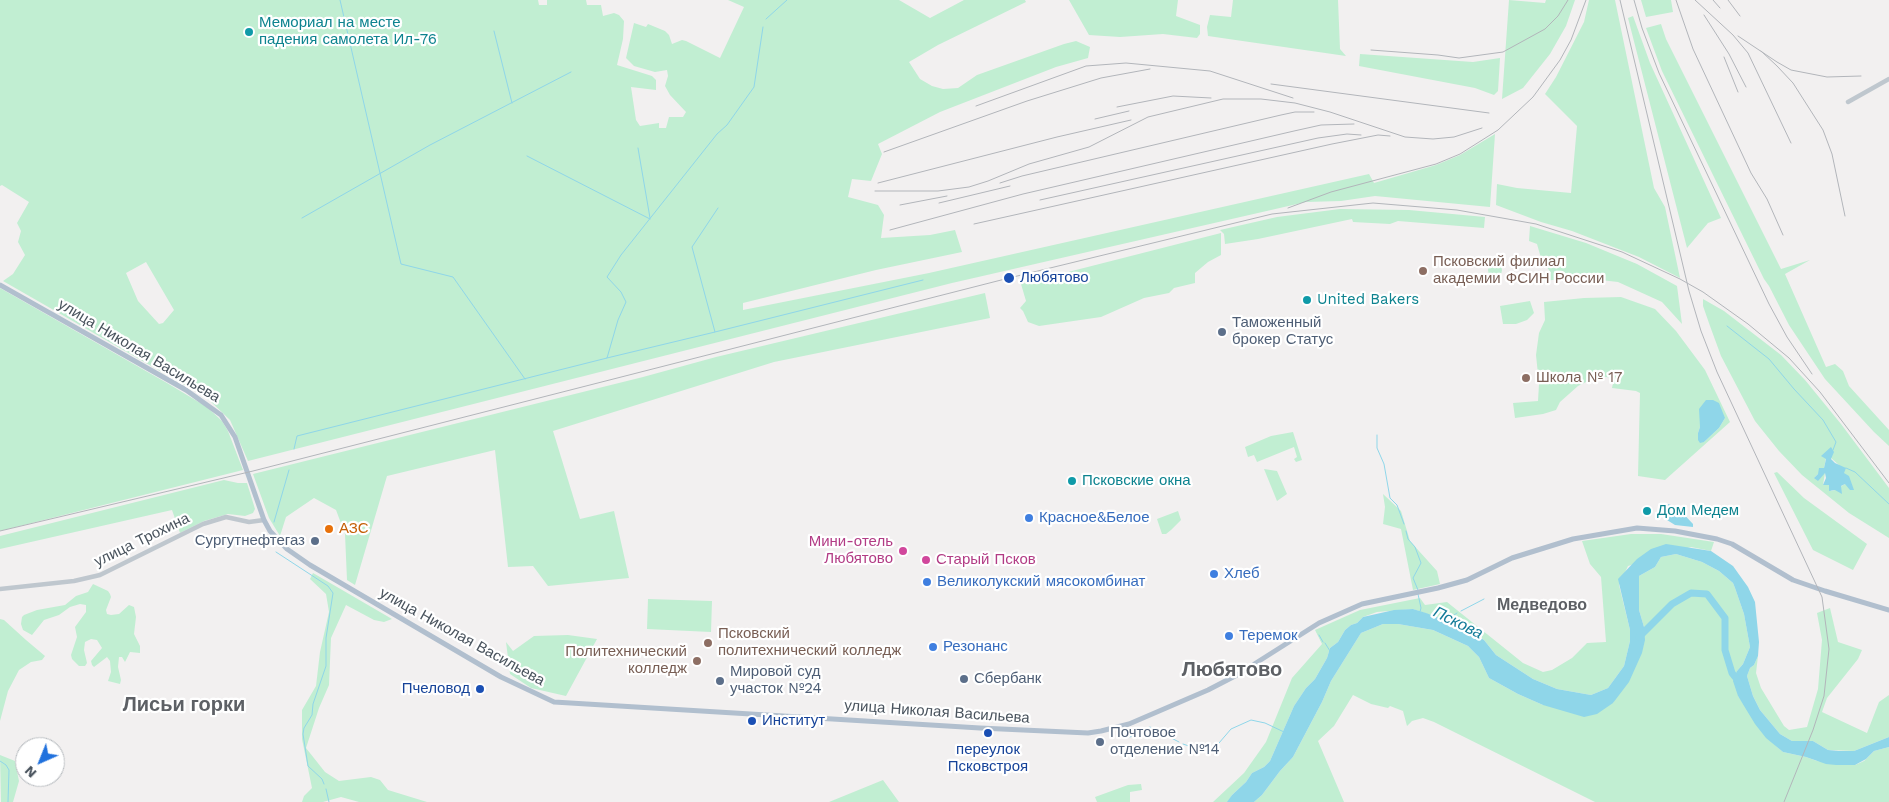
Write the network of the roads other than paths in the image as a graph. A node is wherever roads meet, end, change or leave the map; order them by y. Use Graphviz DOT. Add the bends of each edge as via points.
graph roads {
  1 [pos="1889,79"];
  2 [pos="1848,102"];
  3 [pos="0,285"];
  4 [pos="264,520"];
  5 [pos="0,589"];
  6 [pos="1889,610"];
  1 -- 2 [label="street"];
  3 -- 4 [label="main road, улица Николая Васильева" via="186,390 221,415 234,437"];
  4 -- 5 [label="street, улица Трохина" via="249,522 226,517 203,524 100,576"];
  4 -- 6 [label="main road, улица Николая Васильева" via="281,543 298,556 502,678 554,702 980,728 1088,733 1129,724 1208,690 1319,623 1362,604 1467,580 1512,558 1573,539 1637,528 1675,531 1732,544 1793,580"];
}
